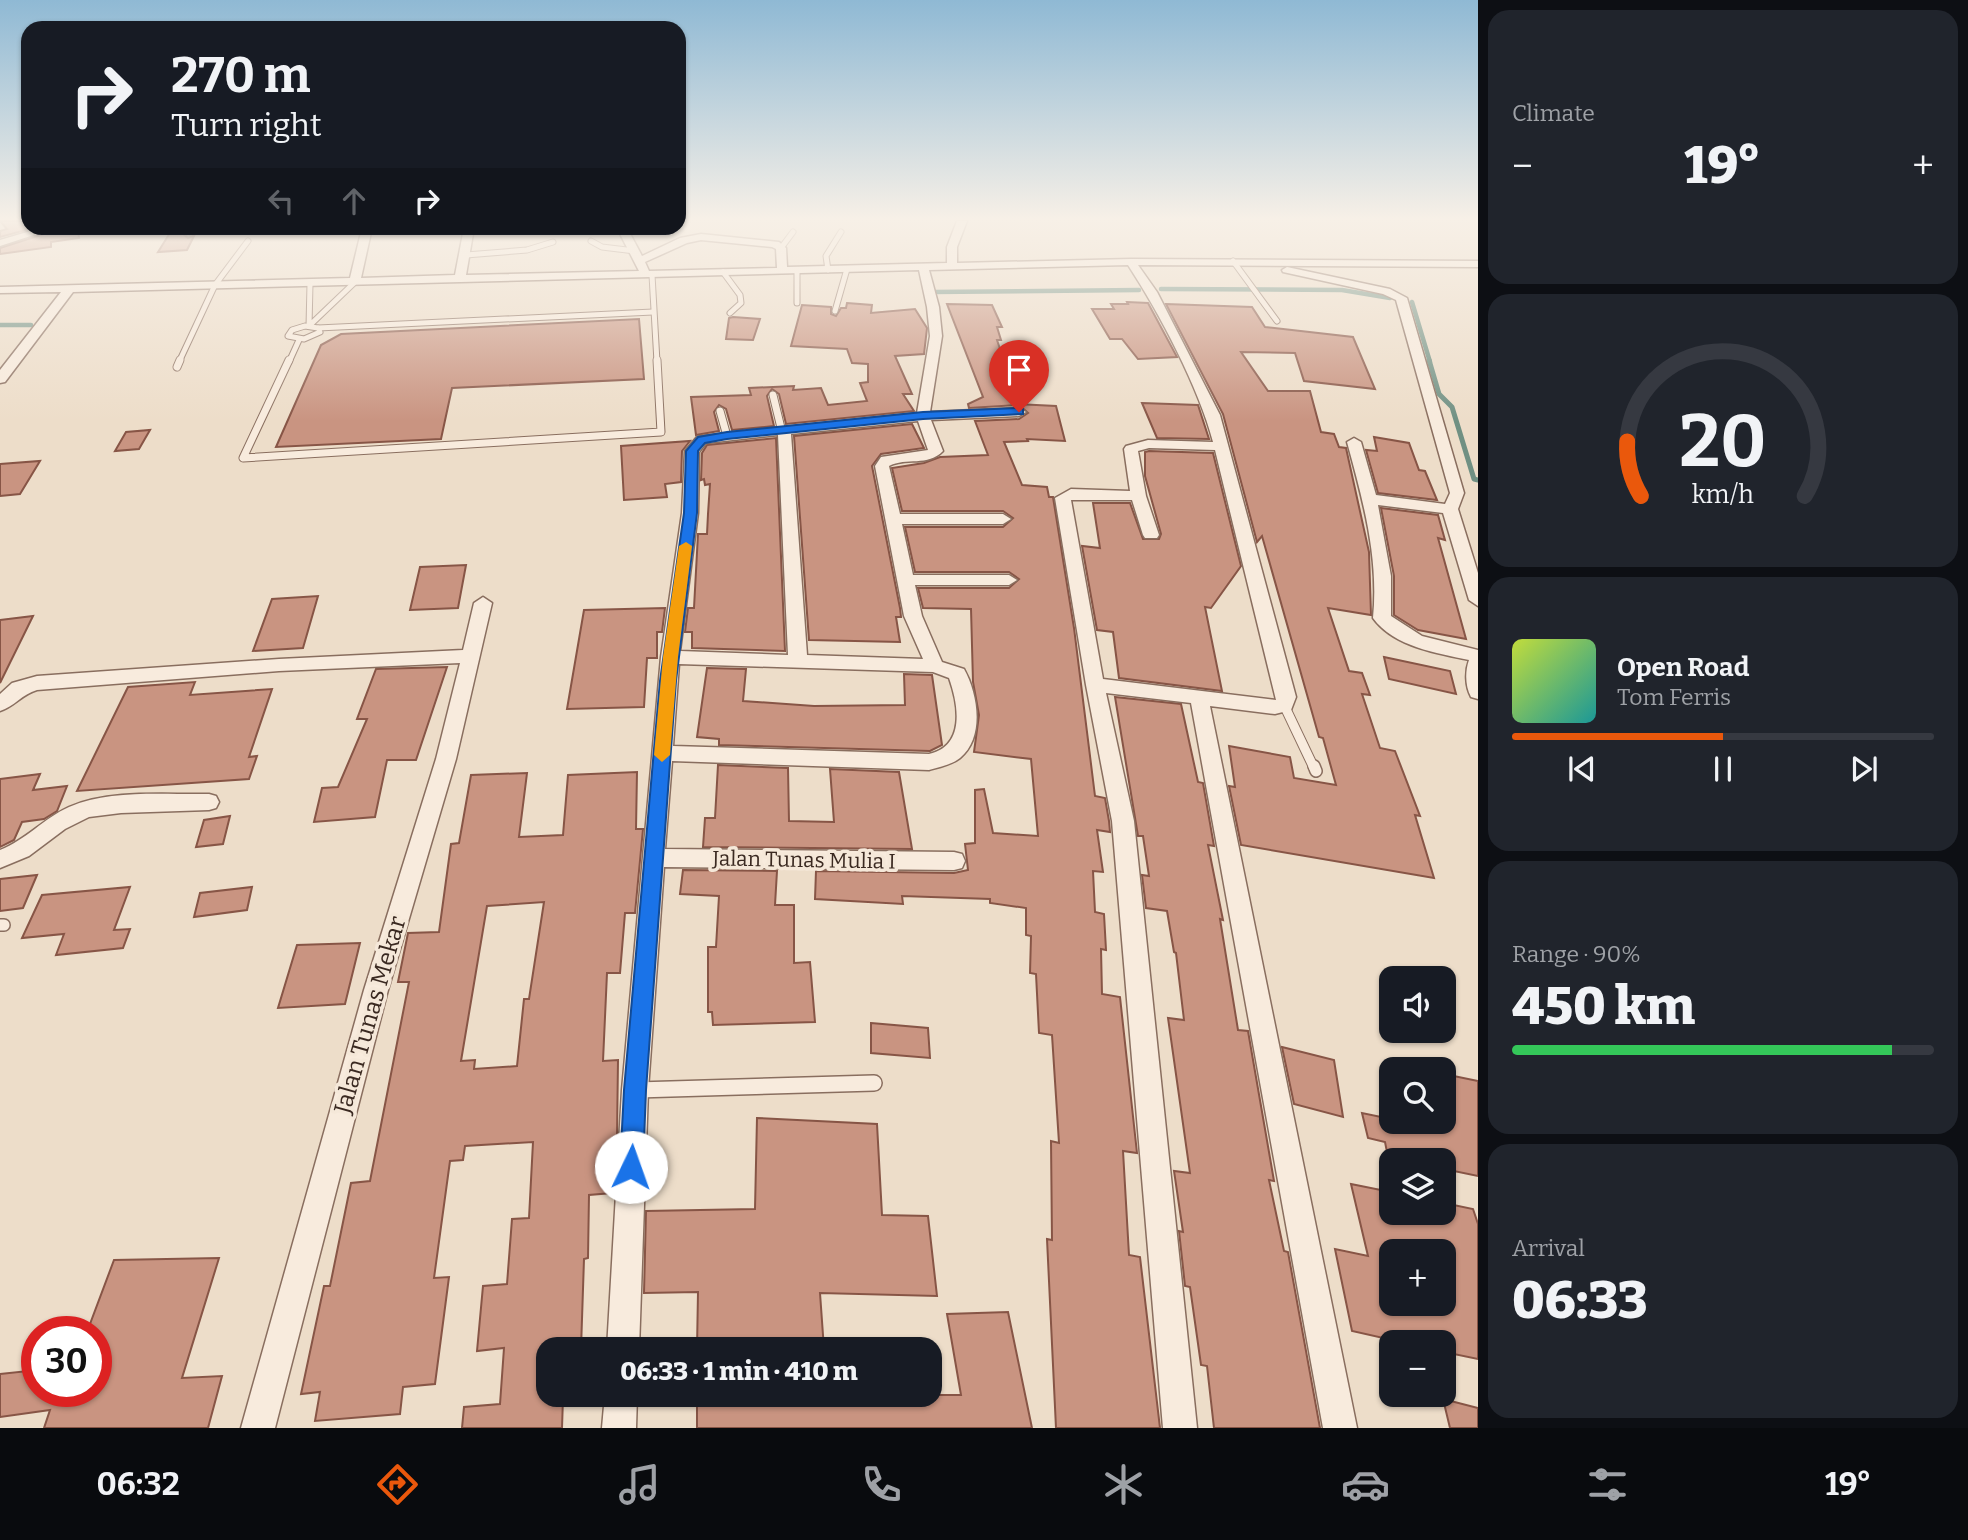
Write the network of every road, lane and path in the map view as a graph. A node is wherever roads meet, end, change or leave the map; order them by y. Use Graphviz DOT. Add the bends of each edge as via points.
graph roads {
  1 [pos="119,288"];
  2 [pos="214,288"];
  3 [pos="310,288"];
  4 [pos="348,288"];
  5 [pos="650,288"];
  6 [pos="735,288"];
  7 [pos="797,288"];
  8 [pos="842,288"];
  9 [pos="928,288"];
  10 [pos="1148,288"];
  11 [pos="1255,288"];
  12 [pos="1369,288"];
  13 [pos="69,289"];
  14 [pos="0,290"];
  15 [pos="797,303"];
  16 [pos="835,311"];
  17 [pos="653,312"];
  18 [pos="730,313"];
  19 [pos="1278,321"];
  20 [pos="309,326"];
  21 [pos="318,328"];
  22 [pos="299,340"];
  23 [pos="177,367"];
  24 [pos="0,379"];
  25 [pos="773,396"];
  26 [pos="720,411"];
  27 [pos="1019,412"];
  28 [pos="923,416"];
  29 [pos="783,431"];
  30 [pos="727,436"];
  31 [pos="1354,442"];
  32 [pos="1220,446"];
  33 [pos="1138,496"];
  34 [pos="1370,499"];
  35 [pos="1450,509"];
  36 [pos="893,519"];
  37 [pos="1003,519"];
  38 [pos="1152,535"];
  39 [pos="904,580"];
  40 [pos="1009,580"];
  41 [pos="1478,600"];
  42 [pos="483,603"];
  43 [pos="470,656"];
  44 [pos="670,657"];
  45 [pos="1478,658"];
  46 [pos="797,663"];
  47 [pos="935,666"];
  48 [pos="1095,685"];
  49 [pos="1478,692"];
  50 [pos="1199,698"];
  51 [pos="0,704"];
  52 [pos="1284,705"];
  53 [pos="662,753"];
  54 [pos="1316,771"];
  55 [pos="209,802"];
  56 [pos="654,858"];
  57 [pos="0,859"];
  58 [pos="954,861"];
  59 [pos="874,1083"];
  60 [pos="635,1090"];
  61 [pos="624,1337"];
  62 [pos="620,1407"];
  63 [pos="258,1428"];
  64 [pos="619,1428"];
  65 [pos="1180,1428"];
  66 [pos="1340,1428"];
  1 -- 13 [label="street"];
  2 -- 23 [label="lane"];
  3 -- 20 [label="lane"];
  4 -- 20 [label="lane"];
  5 -- 17 [label="lane"];
  6 -- 18 [label="lane" via="741,303"];
  7 -- 15 [label="lane"];
  8 -- 16 [label="lane"];
  9 -- 28 [label="street" via="936,336"];
  10 -- 32 [label="street" via="1213,415"];
  11 -- 19 [label="lane"];
  12 -- 35 [label="street" via="1399,296 1457,493"];
  13 -- 14 [label="street"];
  13 -- 24 [label="street"];
  17 -- 21 [label="lane"];
  17 -- 22 [label="lane" via="661,432 243,458"];
  20 -- 21 [label="lane"];
  20 -- 22 [label="lane" via="288,334"];
  21 -- 22 [label="lane" via="315,336"];
  25 -- 29 [label="lane"];
  26 -- 30 [label="lane"];
  27 -- 28 [label="street"];
  28 -- 29 [label="street"];
  28 -- 36 [label="street" via="934,454 882,464"];
  29 -- 30 [label="street"];
  29 -- 46 [label="street"];
  30 -- 44 [label="street" via="702,440 692,451 690,513"];
  31 -- 34 [label="street"];
  32 -- 33 [label="street" via="1133,447 1130,453"];
  32 -- 52 [label="street" via="1286,690"];
  33 -- 38 [label="street"];
  33 -- 48 [label="street" via="1071,494 1063,498"];
  34 -- 35 [label="street"];
  34 -- 45 [label="street" via="1384,600 1382,618 1399,634 1417,642"];
  35 -- 41 [label="street"];
  36 -- 37 [label="street"];
  36 -- 39 [label="street"];
  39 -- 40 [label="street"];
  39 -- 47 [label="street" via="913,616"];
  42 -- 43 [label="street, Jalan Tunas Mekar"];
  43 -- 51 [label="street" via="37,683 19,688"];
  43 -- 63 [label="street, Jalan Tunas Mekar" via="446,759 376,990"];
  44 -- 46 [label="street"];
  44 -- 53 [label="street"];
  45 -- 49 [label="street"];
  46 -- 47 [label="street"];
  47 -- 53 [label="street" via="957,674 965,697 962,745 947,760"];
  48 -- 50 [label="street"];
  48 -- 65 [label="street" via="1123,821"];
  50 -- 52 [label="street"];
  50 -- 66 [label="street"];
  52 -- 54 [label="lane"];
  53 -- 56 [label="street"];
  55 -- 57 [label="street" via="82,810 53,824 18,854"];
  56 -- 58 [label="street, Jalan Tunas Mulia I"];
  56 -- 60 [label="street"];
  59 -- 60 [label="lane"];
  60 -- 61 [label="street"];
  62 -- 64 [label="street"];
}
